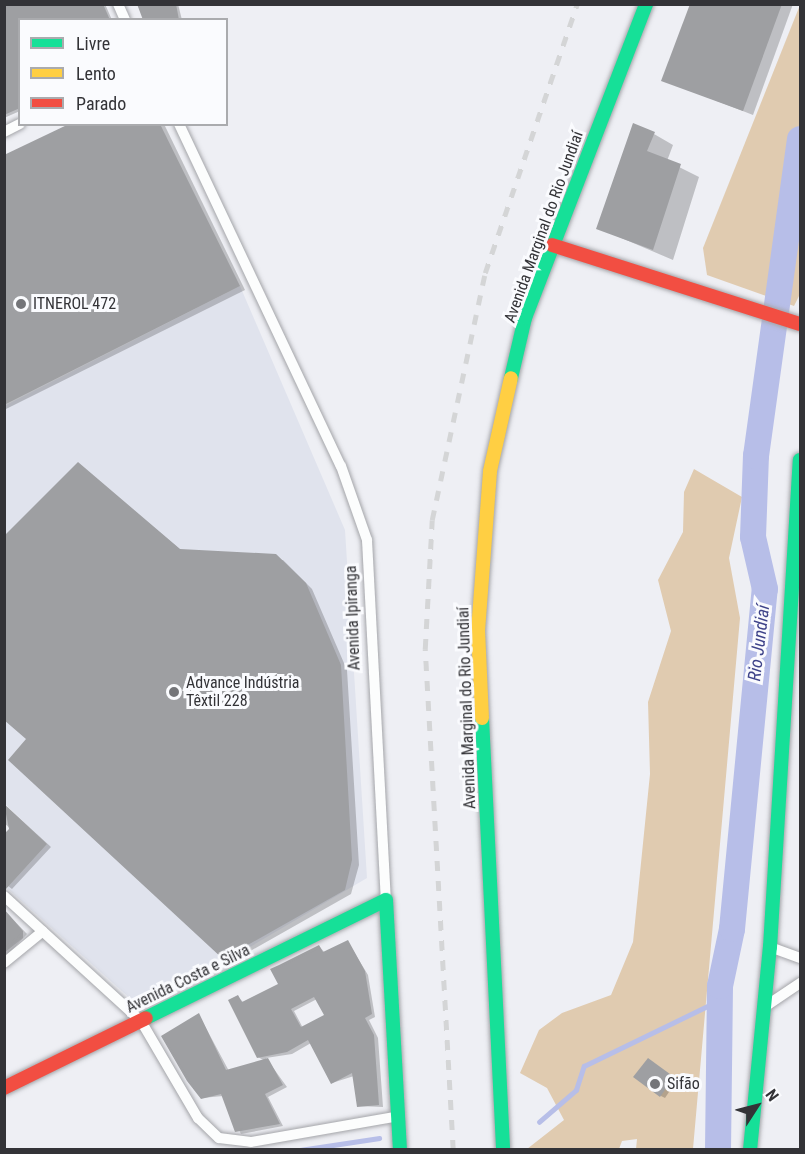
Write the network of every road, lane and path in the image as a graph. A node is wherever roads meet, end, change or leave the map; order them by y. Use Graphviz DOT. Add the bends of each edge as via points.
graph roads {
  1 [pos="118,4"];
  2 [pos="646,4"];
  3 [pos="124,18"];
  4 [pos="18,125"];
  5 [pos="180,126"];
  6 [pos="4,132"];
  7 [pos="552,244"];
  8 [pos="799,324"];
  9 [pos="801,460"];
  10 [pos="4,896"];
  11 [pos="386,900"];
  12 [pos="43,931"];
  13 [pos="770,947"];
  14 [pos="801,958"];
  15 [pos="4,963"];
  16 [pos="801,983"];
  17 [pos="762,1008"];
  18 [pos="141,1021"];
  19 [pos="4,1088"];
  20 [pos="400,1119"];
  21 [pos="400,1148"];
  22 [pos="503,1149"];
  23 [pos="750,1149"];
  1 -- 3 [label="street"];
  2 -- 7 [label="main road, Avenida Marginal do Rio Jundiaí"];
  4 -- 6 [label="street"];
  5 -- 11 [label="street, Avenida Ipiranga" via="341,466 367,540"];
  7 -- 8 [label="main road"];
  7 -- 22 [label="main road, Avenida Marginal do Rio Jundiaí" via="525,318 490,471 478,631"];
  9 -- 13 [label="main road"];
  10 -- 12 [label="street"];
  11 -- 18 [label="main road, Avenida Costa e Silva"];
  11 -- 20 [label="main road, Avenida Ipiranga"];
  12 -- 15 [label="street"];
  12 -- 18 [label="street"];
  13 -- 14 [label="street"];
  13 -- 17 [label="main road"];
  16 -- 17 [label="street"];
  17 -- 23 [label="main road"];
  18 -- 19 [label="main road, Avenida Costa e Silva"];
  18 -- 20 [label="street" via="198,1118 219,1138 251,1142"];
  20 -- 21 [label="main road, Avenida Ipiranga"];
}
